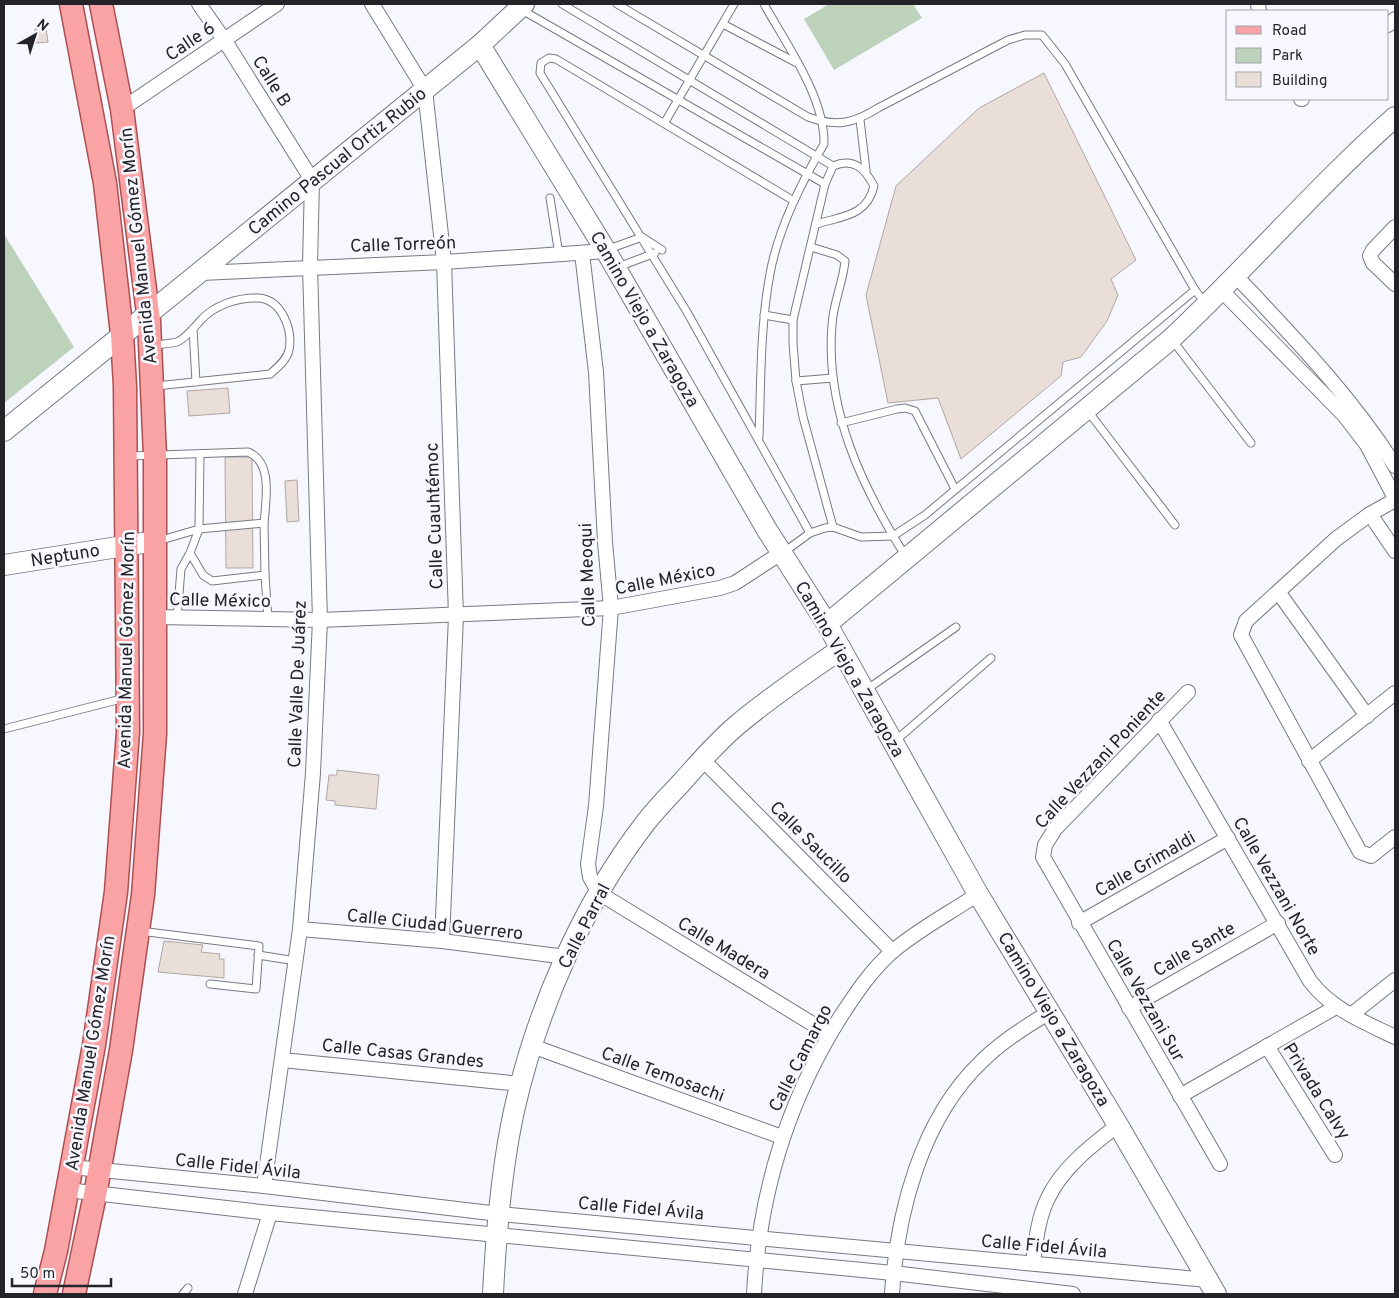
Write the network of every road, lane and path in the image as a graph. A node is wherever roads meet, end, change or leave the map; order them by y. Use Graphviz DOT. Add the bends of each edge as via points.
graph roads {
  1 [pos="71,4"];
  2 [pos="101,4"];
  3 [pos="199,4"];
  4 [pos="277,4"];
  5 [pos="372,4"];
  6 [pos="562,4"];
  7 [pos="617,4"];
  8 [pos="734,4"];
  9 [pos="764,4"];
  10 [pos="521,6"];
  11 [pos="723,24"];
  12 [pos="225,41"];
  13 [pos="480,45"];
  14 [pos="705,55"];
  15 [pos="797,63"];
  16 [pos="690,81"];
  17 [pos="425,90"];
  18 [pos="679,99"];
  19 [pos="122,109"];
  20 [pos="1395,117"];
  21 [pos="860,120"];
  22 [pos="665,122"];
  23 [pos="821,122"];
  24 [pos="816,157"];
  25 [pos="833,166"];
  26 [pos="866,170"];
  27 [pos="808,173"];
  28 [pos="312,180"];
  29 [pos="825,184"];
  30 [pos="550,198"];
  31 [pos="794,201"];
  32 [pos="817,224"];
  33 [pos="1395,227"];
  34 [pos="642,237"];
  35 [pos="811,247"];
  36 [pos="606,251"];
  37 [pos="582,253"];
  38 [pos="559,254"];
  39 [pos="651,255"];
  40 [pos="444,262"];
  41 [pos="310,266"];
  42 [pos="616,268"];
  43 [pos="202,273"];
  44 [pos="1236,276"];
  45 [pos="1395,284"];
  46 [pos="1222,291"];
  47 [pos="1201,298"];
  48 [pos="148,314"];
  49 [pos="764,315"];
  50 [pos="793,320"];
  51 [pos="193,329"];
  52 [pos="122,334"];
  53 [pos="1171,339"];
  54 [pos="151,345"];
  55 [pos="833,378"];
  56 [pos="796,381"];
  57 [pos="196,382"];
  58 [pos="153,386"];
  59 [pos="1087,409"];
  60 [pos="841,424"];
  61 [pos="4,432"];
  62 [pos="758,438"];
  63 [pos="1251,443"];
  64 [pos="200,454"];
  65 [pos="126,456"];
  66 [pos="155,456"];
  67 [pos="1395,466"];
  68 [pos="955,489"];
  69 [pos="1395,499"];
  70 [pos="1370,514"];
  71 [pos="264,523"];
  72 [pos="1175,525"];
  73 [pos="834,527"];
  74 [pos="198,530"];
  75 [pos="810,533"];
  76 [pos="893,536"];
  77 [pos="156,541"];
  78 [pos="127,546"];
  79 [pos="1395,551"];
  80 [pos="190,553"];
  81 [pos="781,553"];
  82 [pos="907,558"];
  83 [pos="4,565"];
  84 [pos="265,575"];
  85 [pos="1279,593"];
  86 [pos="610,608"];
  87 [pos="456,616"];
  88 [pos="167,617"];
  89 [pos="268,619"];
  90 [pos="320,620"];
  91 [pos="827,624"];
  92 [pos="956,627"];
  93 [pos="841,650"];
  94 [pos="990,658"];
  95 [pos="864,691"];
  96 [pos="1188,692"];
  97 [pos="1395,693"];
  98 [pos="128,698"];
  99 [pos="1367,716"];
  100 [pos="1159,720"];
  101 [pos="4,729"];
  102 [pos="893,743"];
  103 [pos="702,759"];
  104 [pos="1310,761"];
  105 [pos="1395,837"];
  106 [pos="1228,838"];
  107 [pos="1043,852"];
  108 [pos="599,893"];
  109 [pos="978,894"];
  110 [pos="1080,923"];
  111 [pos="1278,923"];
  112 [pos="300,929"];
  113 [pos="138,931"];
  114 [pos="442,941"];
  115 [pos="892,951"];
  116 [pos="258,955"];
  117 [pos="566,957"];
  118 [pos="296,961"];
  119 [pos="1395,980"];
  120 [pos="210,984"];
  121 [pos="1336,1007"];
  122 [pos="1129,1008"];
  123 [pos="1050,1012"];
  124 [pos="1351,1015"];
  125 [pos="829,1034"];
  126 [pos="1395,1038"];
  127 [pos="532,1046"];
  128 [pos="1267,1046"];
  129 [pos="282,1060"];
  130 [pos="521,1084"];
  131 [pos="1180,1096"];
  132 [pos="1118,1125"];
  133 [pos="782,1137"];
  134 [pos="1335,1156"];
  135 [pos="1220,1164"];
  136 [pos="71,1167"];
  137 [pos="98,1170"];
  138 [pos="264,1186"];
  139 [pos="67,1190"];
  140 [pos="95,1195"];
  141 [pos="270,1214"];
  142 [pos="499,1214"];
  143 [pos="496,1235"];
  144 [pos="759,1237"];
  145 [pos="896,1253"];
  146 [pos="755,1261"];
  147 [pos="1032,1262"];
  148 [pos="893,1273"];
  149 [pos="1212,1287"];
  150 [pos="45,1294"];
  151 [pos="74,1294"];
  152 [pos="244,1294"];
  153 [pos="493,1294"];
  154 [pos="754,1294"];
  155 [pos="892,1294"];
  156 [pos="1073,1294"];
  1 -- 52 [label="main road, Avenida Manuel Gómez Morín" via="105,183"];
  2 -- 19 [label="main road, Avenida Manuel Gómez Morín"];
  3 -- 12 [label="street, Calle B"];
  4 -- 12 [label="street, Calle 6"];
  5 -- 17 [label="street"];
  6 -- 16 [label="lane"];
  7 -- 14 [label="lane"];
  8 -- 11 [label="lane"];
  9 -- 15 [label="lane"];
  10 -- 13 [label="street, Camino Pascual Ortiz Rubio"];
  10 -- 18 [label="lane"];
  11 -- 14 [label="lane"];
  11 -- 15 [label="lane"];
  12 -- 19 [label="street, Calle 6"];
  12 -- 28 [label="street, Calle B"];
  13 -- 17 [label="street, Camino Pascual Ortiz Rubio"];
  13 -- 36 [label="street, Camino Viejo a Zaragoza"];
  14 -- 16 [label="lane"];
  14 -- 23 [label="lane"];
  15 -- 23 [label="lane" via="813,92"];
  16 -- 18 [label="lane"];
  16 -- 24 [label="lane"];
  17 -- 28 [label="street, Camino Pascual Ortiz Rubio"];
  17 -- 40 [label="street, Calle Cuauhtémoc"];
  18 -- 22 [label="lane"];
  18 -- 27 [label="lane"];
  19 -- 48 [label="main road, Avenida Manuel Gómez Morín"];
  20 -- 44 [label="street" via="1284,224"];
  21 -- 23 [label="lane" via="835,124"];
  21 -- 26 [label="lane"];
  21 -- 47 [label="lane" via="1008,40 1025,35 1042,36 1065,64"];
  22 -- 31 [label="lane"];
  22 -- 34 [label="lane" via="556,59 549,58 541,63 540,73"];
  23 -- 24 [label="lane" via="824,144"];
  24 -- 25 [label="lane"];
  24 -- 27 [label="lane"];
  25 -- 26 [label="lane" via="852,163"];
  25 -- 29 [label="lane"];
  26 -- 32 [label="lane" via="874,186 871,200 860,211"];
  27 -- 29 [label="lane"];
  27 -- 31 [label="lane"];
  28 -- 41 [label="street, Calle Valle De Juárez"];
  28 -- 43 [label="street, Camino Pascual Ortiz Rubio"];
  29 -- 32 [label="lane"];
  30 -- 38 [label="lane"];
  31 -- 49 [label="lane" via="770,272"];
  32 -- 35 [label="lane"];
  33 -- 45 [label="street" via="1370,256"];
  34 -- 36 [label="lane"];
  34 -- 39 [label="lane"];
  34 -- 39 [label="lane" via="662,250"];
  35 -- 50 [label="lane"];
  35 -- 55 [label="lane" via="837,255 845,261 833,308"];
  36 -- 37 [label="street, Calle Torreón"];
  36 -- 42 [label="street, Camino Viejo a Zaragoza"];
  37 -- 38 [label="street, Calle Torreón"];
  37 -- 86 [label="street, Calle Meoqui" via="596,372"];
  38 -- 40 [label="street, Calle Torreón"];
  39 -- 42 [label="lane"];
  39 -- 62 [label="lane"];
  40 -- 41 [label="street, Calle Torreón"];
  40 -- 87 [label="street, Calle Cuauhtémoc"];
  41 -- 43 [label="street, Calle Torreón"];
  41 -- 90 [label="street, Calle Valle De Juárez"];
  42 -- 81 [label="street, Camino Viejo a Zaragoza"];
  43 -- 48 [label="street, Camino Pascual Ortiz Rubio"];
  44 -- 46 [label="street"];
  44 -- 67 [label="street" via="1347,398"];
  46 -- 47 [label="street"];
  46 -- 69 [label="street" via="1344,415 1367,445"];
  47 -- 53 [label="street"];
  47 -- 68 [label="lane"];
  48 -- 52 [label="street, Camino Pascual Ortiz Rubio"];
  48 -- 54 [label="main road, Avenida Manuel Gómez Morín"];
  49 -- 50 [label="lane"];
  49 -- 62 [label="lane"];
  50 -- 56 [label="lane"];
  51 -- 54 [label="lane" via="178,341"];
  51 -- 57 [label="lane"];
  51 -- 57 [label="lane" via="215,308 242,299 260,298 268,300 281,312 286,323 289,350 278,368 270,374"];
  52 -- 61 [label="street, Camino Pascual Ortiz Rubio"];
  52 -- 65 [label="main road, Avenida Manuel Gómez Morín"];
  53 -- 59 [label="street"];
  53 -- 63 [label="lane"];
  54 -- 58 [label="main road, Avenida Manuel Gómez Morín"];
  55 -- 56 [label="lane"];
  55 -- 60 [label="lane"];
  56 -- 73 [label="lane"];
  57 -- 58 [label="lane"];
  58 -- 66 [label="main road, Avenida Manuel Gómez Morín"];
  59 -- 72 [label="lane"];
  59 -- 82 [label="street"];
  60 -- 68 [label="lane" via="897,409 915,411"];
  60 -- 76 [label="lane" via="850,452"];
  62 -- 75 [label="lane"];
  64 -- 66 [label="lane"];
  64 -- 71 [label="lane" via="248,452 260,459 264,465"];
  64 -- 74 [label="lane"];
  65 -- 66 [label="lane"];
  65 -- 78 [label="main road, Avenida Manuel Gómez Morín"];
  66 -- 77 [label="main road, Avenida Manuel Gómez Morín"];
  68 -- 76 [label="lane" via="925,515"];
  69 -- 70 [label="street"];
  70 -- 79 [label="street"];
  70 -- 85 [label="street" via="1336,539"];
  71 -- 74 [label="lane"];
  71 -- 84 [label="lane"];
  73 -- 75 [label="lane"];
  73 -- 76 [label="lane" via="861,537"];
  74 -- 77 [label="lane"];
  74 -- 80 [label="lane"];
  75 -- 81 [label="lane"];
  76 -- 82 [label="lane"];
  77 -- 78 [label="street, Neptuno"];
  77 -- 88 [label="main road, Avenida Manuel Gómez Morín"];
  78 -- 83 [label="street, Neptuno"];
  78 -- 98 [label="main road, Avenida Manuel Gómez Morín"];
  80 -- 84 [label="lane" via="203,575 212,581"];
  80 -- 88 [label="lane" via="181,568"];
  81 -- 86 [label="street, Calle México" via="735,583 720,588"];
  81 -- 91 [label="street, Camino Viejo a Zaragoza"];
  82 -- 91 [label="street"];
  84 -- 89 [label="lane"];
  85 -- 99 [label="street"];
  85 -- 104 [label="street" via="1246,621 1241,635"];
  86 -- 87 [label="street, Calle México"];
  86 -- 108 [label="street, Calle Meoqui" via="596,806 588,864 590,877"];
  87 -- 90 [label="street, Calle México"];
  87 -- 114 [label="street, Calle Cuauhtémoc"];
  88 -- 89 [label="street, Calle México"];
  88 -- 113 [label="main road, Avenida Manuel Gómez Morín"];
  89 -- 90 [label="street, Calle México"];
  90 -- 112 [label="street, Calle Valle De Juárez" via="314,772"];
  91 -- 93 [label="street, Camino Viejo a Zaragoza"];
  92 -- 95 [label="lane"];
  93 -- 95 [label="street, Camino Viejo a Zaragoza"];
  93 -- 103 [label="street, Calle Parral" via="782,690"];
  94 -- 102 [label="lane"];
  95 -- 102 [label="street, Camino Viejo a Zaragoza"];
  96 -- 100 [label="street, Calle Vezzani Poniente"];
  97 -- 99 [label="street"];
  98 -- 101 [label="lane"];
  98 -- 136 [label="main road, Avenida Manuel Gómez Morín" via="116,892 94,1045"];
  99 -- 104 [label="street"];
  100 -- 106 [label="street, Calle Vezzani Norte"];
  100 -- 107 [label="street, Calle Vezzani Poniente" via="1055,829"];
  102 -- 109 [label="street, Camino Viejo a Zaragoza"];
  103 -- 108 [label="street, Calle Parral" via="646,822"];
  103 -- 115 [label="street, Calle Saucillo"];
  104 -- 105 [label="street" via="1360,852 1371,856"];
  106 -- 110 [label="street, Calle Grimaldi"];
  106 -- 111 [label="street, Calle Vezzani Norte"];
  107 -- 110 [label="street, Calle Vezzani Sur" via="1047,868"];
  108 -- 117 [label="street, Calle Parral"];
  108 -- 125 [label="street, Calle Madera"];
  109 -- 115 [label="street, Calle Camargo"];
  109 -- 123 [label="street, Camino Viejo a Zaragoza"];
  110 -- 122 [label="street, Calle Vezzani Sur"];
  111 -- 121 [label="street, Calle Vezzani Norte" via="1310,981 1320,995"];
  111 -- 122 [label="street, Calle Sante"];
  112 -- 114 [label="street, Calle Ciudad Guerrero"];
  112 -- 118 [label="street, Calle Valle De Juárez"];
  113 -- 116 [label="lane" via="259,946"];
  113 -- 137 [label="main road, Avenida Manuel Gómez Morín" via="121,1050"];
  114 -- 117 [label="street, Calle Ciudad Guerrero"];
  115 -- 125 [label="street, Calle Camargo" via="871,973"];
  116 -- 118 [label="lane"];
  116 -- 120 [label="lane" via="256,989"];
  117 -- 127 [label="street, Calle Parral"];
  118 -- 129 [label="street, Calle Valle De Juárez"];
  119 -- 124 [label="street"];
  121 -- 124 [label="street, Calle Vezzani Norte"];
  121 -- 128 [label="street"];
  122 -- 131 [label="street, Calle Vezzani Sur"];
  123 -- 132 [label="street, Camino Viejo a Zaragoza"];
  123 -- 145 [label="street" via="1010,1037 981,1061 940,1114 909,1189"];
  124 -- 126 [label="street, Calle Vezzani Norte"];
  125 -- 133 [label="street, Calle Camargo"];
  127 -- 130 [label="street, Calle Parral"];
  127 -- 133 [label="street, Calle Temosachi"];
  128 -- 131 [label="street"];
  128 -- 134 [label="street, Privada Calvy"];
  129 -- 130 [label="street, Calle Casas Grandes"];
  129 -- 138 [label="street, Calle Valle De Juárez"];
  130 -- 142 [label="street, Calle Parral"];
  131 -- 135 [label="street, Calle Vezzani Sur"];
  132 -- 147 [label="street" via="1066,1171 1048,1197 1040,1219"];
  132 -- 149 [label="street, Camino Viejo a Zaragoza"];
  133 -- 144 [label="street, Calle Camargo"];
  136 -- 137 [label="street, Calle Fidel Ávila"];
  136 -- 139 [label="main road, Avenida Manuel Gómez Morín"];
  137 -- 138 [label="street, Calle Fidel Ávila"];
  137 -- 140 [label="main road, Avenida Manuel Gómez Morín"];
  138 -- 142 [label="street, Calle Fidel Ávila"];
  139 -- 140 [label="street"];
  139 -- 150 [label="main road, Avenida Manuel Gómez Morín"];
  140 -- 141 [label="street"];
  140 -- 151 [label="main road, Avenida Manuel Gómez Morín"];
  141 -- 143 [label="street"];
  141 -- 152 [label="street"];
  142 -- 143 [label="street, Calle Parral"];
  142 -- 144 [label="street, Calle Fidel Ávila"];
  143 -- 146 [label="street"];
  143 -- 153 [label="street, Calle Parral"];
  144 -- 145 [label="street, Calle Fidel Ávila"];
  144 -- 146 [label="street, Calle Camargo"];
  145 -- 147 [label="street, Calle Fidel Ávila"];
  145 -- 148 [label="street"];
  146 -- 148 [label="street"];
  146 -- 154 [label="street"];
  147 -- 149 [label="street, Calle Fidel Ávila"];
  148 -- 155 [label="street"];
  148 -- 156 [label="street"];
}
